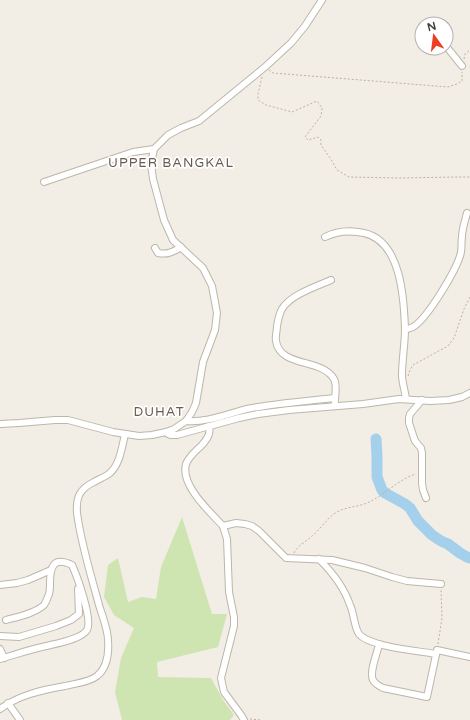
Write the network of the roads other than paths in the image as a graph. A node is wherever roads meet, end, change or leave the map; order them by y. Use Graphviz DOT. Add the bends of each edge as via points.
graph roads {
  1 [pos="322,0"];
  2 [pos="454,56"];
  3 [pos="462,66"];
  4 [pos="154,149"];
  5 [pos="44,182"];
  6 [pos="467,213"];
  7 [pos="325,237"];
  8 [pos="181,247"];
  9 [pos="155,248"];
  10 [pos="331,280"];
  11 [pos="405,330"];
  12 [pos="470,393"];
  13 [pos="334,398"];
  14 [pos="406,399"];
  15 [pos="422,400"];
  16 [pos="335,406"];
  17 [pos="186,421"];
  18 [pos="0,424"];
  19 [pos="209,426"];
  20 [pos="166,432"];
  21 [pos="125,434"];
  22 [pos="426,498"];
  23 [pos="223,526"];
  24 [pos="319,559"];
  25 [pos="50,570"];
  26 [pos="75,570"];
  27 [pos="441,584"];
  28 [pos="0,585"];
  29 [pos="6,620"];
  30 [pos="0,636"];
  31 [pos="379,645"];
  32 [pos="0,649"];
  33 [pos="436,652"];
  34 [pos="470,657"];
  35 [pos="2,658"];
  36 [pos="8,703"];
  37 [pos="0,708"];
  38 [pos="20,720"];
  39 [pos="244,720"];
  1 -- 4 [label="street" via="291,43 265,67 199,121 168,135"];
  2 -- 3 [label="street"];
  4 -- 5 [label="street" via="133,152"];
  4 -- 8 [label="street" via="152,179 164,220 173,240"];
  6 -- 11 [label="street" via="461,252 452,273 423,317 414,327"];
  7 -- 11 [label="street" via="338,232 359,232 382,242 392,257 398,274 403,294"];
  8 -- 9 [label="street" via="165,254 158,253"];
  8 -- 17 [label="street" via="203,268 212,286 217,313 196,403"];
  10 -- 13 [label="street" via="301,294 282,308 278,317 276,340 282,354 329,373 335,380"];
  11 -- 14 [label="street" via="402,376"];
  12 -- 15 [label="street" via="450,400"];
  13 -- 16 [label="street"];
  13 -- 17 [label="street" via="279,404 204,420"];
  14 -- 15 [label="street"];
  14 -- 16 [label="street"];
  15 -- 22 [label="street" via="410,414 409,423 422,452 421,473"];
  16 -- 19 [label="street" via="258,414"];
  17 -- 20 [label="street"];
  18 -- 21 [label="street" via="68,420"];
  19 -- 20 [label="street" via="177,435"];
  19 -- 23 [label="street" via="210,433 205,442 186,464 187,480 190,488"];
  20 -- 21 [label="street" via="139,436"];
  21 -- 36 [label="street" via="117,464 111,473 85,487 79,493 77,501 83,544 108,638 106,665 97,676 87,681 39,691"];
  23 -- 24 [label="street" via="236,523 252,526 286,558"];
  23 -- 39 [label="street" via="227,539 228,592 234,626 221,678 224,692"];
  24 -- 27 [label="street" via="365,568 407,581"];
  24 -- 31 [label="street" via="344,590 356,630 360,635"];
  25 -- 26 [label="street" via="60,561 72,565"];
  25 -- 28 [label="street" via="28,580"];
  25 -- 29 [label="street" via="50,593 45,604"];
  26 -- 30 [label="street" via="79,614 61,624 19,637"];
  26 -- 35 [label="street" via="88,612 87,630 80,636 57,644"];
  31 -- 33 [label="street"];
  31 -- 33 [label="street" via="372,669 373,680 377,685 427,697"];
  32 -- 35 [label="street"];
  33 -- 34 [label="street"];
  36 -- 37 [label="street"];
  36 -- 38 [label="street"];
}
